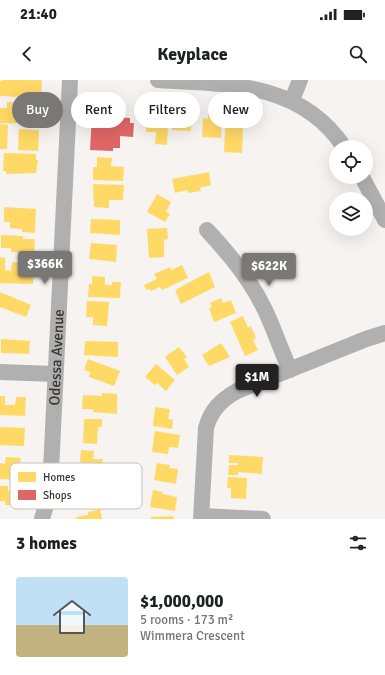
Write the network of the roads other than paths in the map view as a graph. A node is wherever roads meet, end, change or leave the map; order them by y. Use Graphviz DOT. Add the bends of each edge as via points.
graph roads {
  1 [pos="70,80"];
  2 [pos="158,80"];
  3 [pos="300,80"];
  4 [pos="292,100"];
  5 [pos="338,140"];
  6 [pos="366,184"];
  7 [pos="385,220"];
  8 [pos="207,230"];
  9 [pos="385,333"];
  10 [pos="290,370"];
  11 [pos="0,372"];
  12 [pos="55,374"];
  13 [pos="51,463"];
  14 [pos="45,509"];
  15 [pos="54,509"];
  16 [pos="202,517"];
  17 [pos="42,519"];
  18 [pos="52,519"];
  19 [pos="263,519"];
  1 -- 12 [label="street, Odessa Avenue"];
  2 -- 4 [label="street" via="219,83 254,88"];
  3 -- 4 [label="street"];
  4 -- 5 [label="street"];
  6 -- 7 [label="street"];
  8 -- 10 [label="street" via="233,258 251,283"];
  9 -- 10 [label="street" via="366,338"];
  10 -- 16 [label="street" via="225,398 209,418 205,440"];
  11 -- 12 [label="street"];
  12 -- 13 [label="street, Odessa Avenue"];
  14 -- 17 [label="street, Odessa Avenue"];
  15 -- 18 [label="street, Odessa Avenue"];
  16 -- 19 [label="street"];
}
